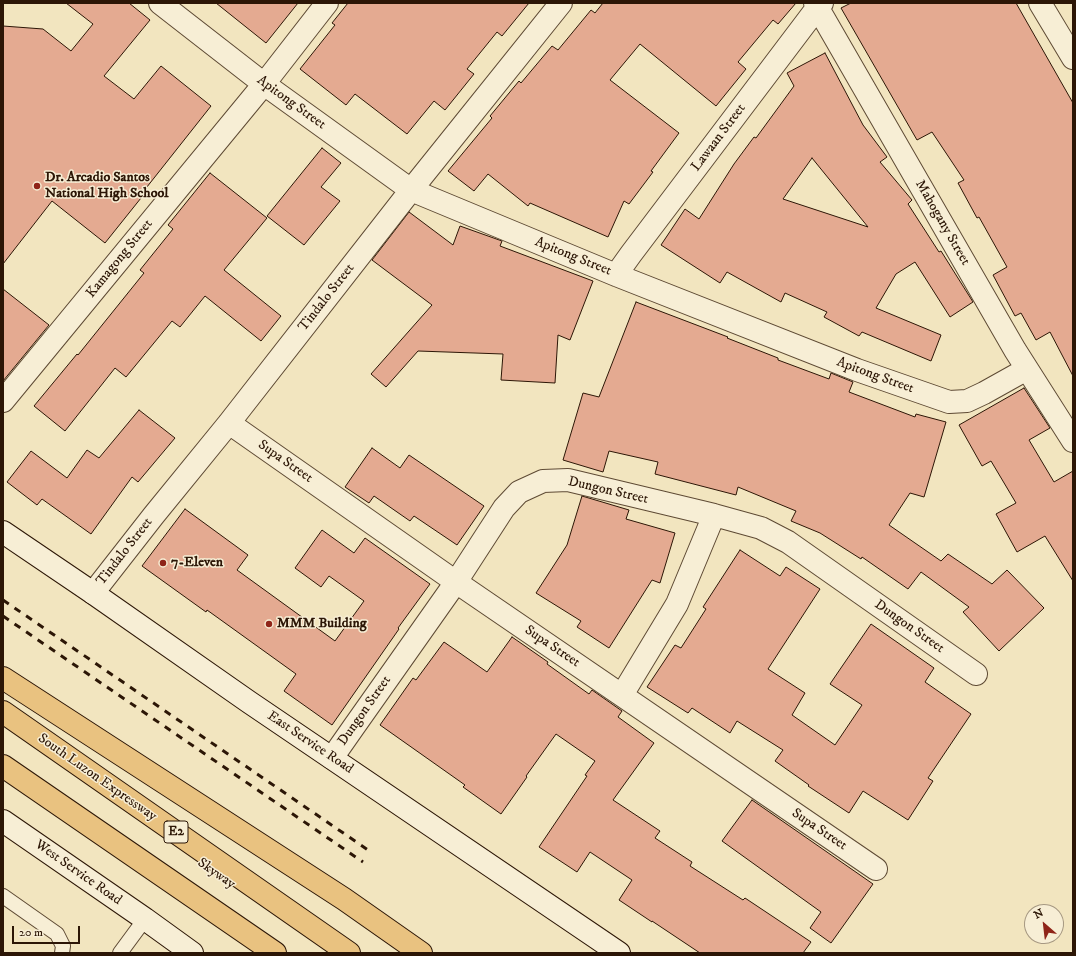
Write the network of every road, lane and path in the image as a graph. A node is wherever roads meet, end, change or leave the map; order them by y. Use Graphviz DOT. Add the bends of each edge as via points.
graph roads {
  1 [pos="160,3"];
  2 [pos="327,3"];
  3 [pos="561,3"];
  4 [pos="1040,3"];
  5 [pos="818,5"];
  6 [pos="1073,58"];
  7 [pos="264,84"];
  8 [pos="411,190"];
  9 [pos="616,275"];
  10 [pos="1027,369"];
  11 [pos="3,401"];
  12 [pos="229,423"];
  13 [pos="1073,440"];
  14 [pos="714,515"];
  15 [pos="3,532"];
  16 [pos="456,582"];
  17 [pos="93,593"];
  18 [pos="976,674"];
  19 [pos="3,678"];
  20 [pos="622,695"];
  21 [pos="3,712"];
  22 [pos="3,725"];
  23 [pos="332,758"];
  24 [pos="3,766"];
  25 [pos="3,781"];
  26 [pos="3,821"];
  27 [pos="876,869"];
  28 [pos="3,896"];
  29 [pos="145,919"];
  30 [pos="62,953"];
  31 [pos="120,953"];
  32 [pos="192,953"];
  33 [pos="256,953"];
  34 [pos="275,953"];
  35 [pos="330,953"];
  36 [pos="349,953"];
  37 [pos="421,953"];
  38 [pos="619,953"];
  1 -- 7 [label="street, Apitong Street"];
  2 -- 7 [label="street, Kamagong Street"];
  3 -- 8 [label="street, Tindalo Street"];
  4 -- 6 [label="street"];
  5 -- 9 [label="street, Lawaan Street"];
  5 -- 10 [label="street, Mahogany Street"];
  7 -- 8 [label="street, Apitong Street"];
  7 -- 11 [label="street, Kamagong Street"];
  8 -- 9 [label="street, Apitong Street"];
  8 -- 12 [label="street, Tindalo Street"];
  9 -- 10 [label="street, Apitong Street" via="857,370 949,402 967,401"];
  10 -- 13 [label="street, Mahogany Street"];
  12 -- 16 [label="street, Supa Street"];
  12 -- 17 [label="street, Tindalo Street"];
  14 -- 16 [label="street, Dungon Street" via="568,480 543,481 519,492 504,508"];
  14 -- 18 [label="street, Dungon Street" via="761,528 788,542"];
  14 -- 20 [label="street" via="677,604"];
  15 -- 17 [label="street, East Service Road"];
  16 -- 20 [label="street, Supa Street"];
  16 -- 23 [label="street, Dungon Street"];
  17 -- 23 [label="street, East Service Road"];
  19 -- 37 [label="highway" via="344,899"];
  20 -- 27 [label="street, Supa Street"];
  21 -- 36 [label="highway, South Luzon Expressway / E2"];
  22 -- 35 [label="highway, Skyway / E2"];
  23 -- 38 [label="street, East Service Road"];
  24 -- 34 [label="highway"];
  25 -- 33 [label="highway"];
  26 -- 29 [label="street, West Service Road"];
  28 -- 30 [label="lane" via="56,934 63,946"];
  29 -- 31 [label="lane"];
  29 -- 32 [label="street, West Service Road"];
}
